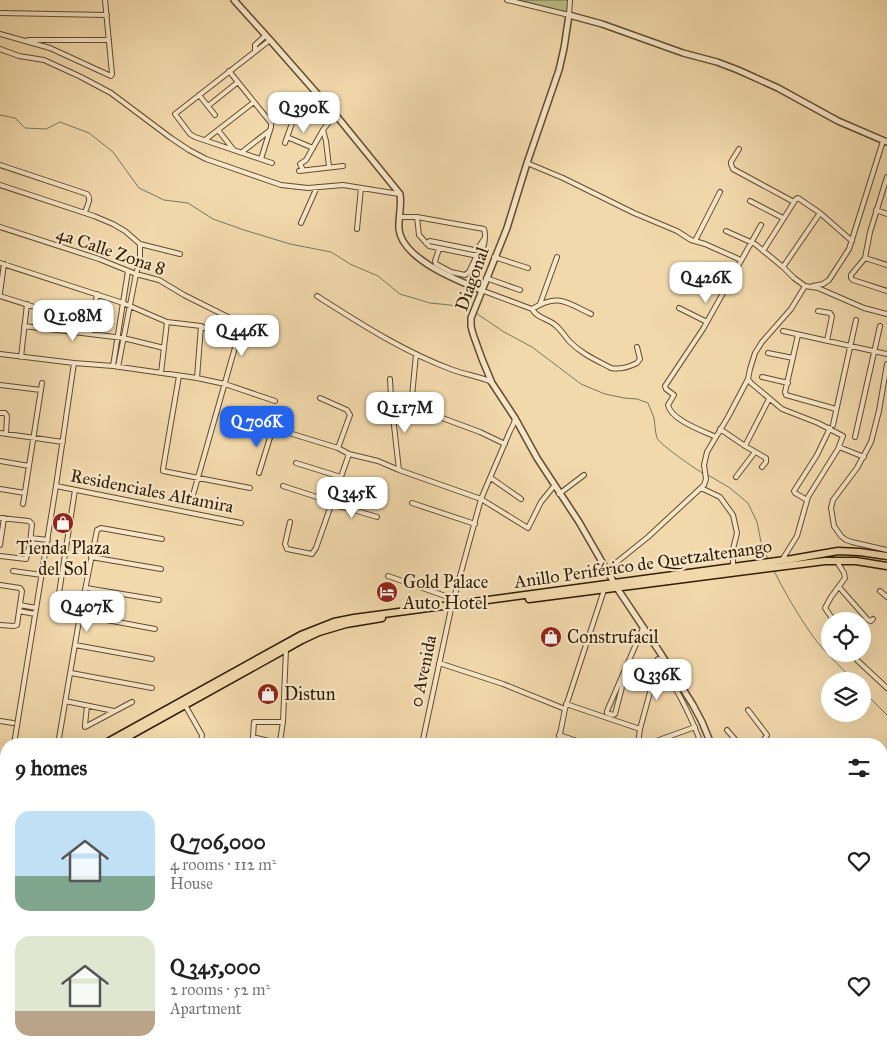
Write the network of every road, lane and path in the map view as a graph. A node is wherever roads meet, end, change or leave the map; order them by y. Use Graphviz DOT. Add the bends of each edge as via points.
graph roads {
  1 [pos="105,0"];
  2 [pos="234,0"];
  3 [pos="507,0"];
  4 [pos="570,0"];
  5 [pos="0,13"];
  6 [pos="107,15"];
  7 [pos="569,15"];
  8 [pos="0,34"];
  9 [pos="266,35"];
  10 [pos="23,40"];
  11 [pos="109,40"];
  12 [pos="270,40"];
  13 [pos="0,49"];
  14 [pos="256,51"];
  15 [pos="229,71"];
  16 [pos="238,82"];
  17 [pos="199,94"];
  18 [pos="254,102"];
  19 [pos="279,105"];
  20 [pos="208,106"];
  21 [pos="296,112"];
  22 [pos="335,114"];
  23 [pos="215,115"];
  24 [pos="271,124"];
  25 [pos="218,130"];
  26 [pos="270,130"];
  27 [pos="323,130"];
  28 [pos="288,137"];
  29 [pos="205,140"];
  30 [pos="885,142"];
  31 [pos="285,143"];
  32 [pos="312,148"];
  33 [pos="233,149"];
  34 [pos="738,149"];
  35 [pos="242,152"];
  36 [pos="260,160"];
  37 [pos="272,163"];
  38 [pos="527,163"];
  39 [pos="0,165"];
  40 [pos="343,166"];
  41 [pos="328,167"];
  42 [pos="887,177"];
  43 [pos="0,185"];
  44 [pos="317,187"];
  45 [pos="361,188"];
  46 [pos="720,192"];
  47 [pos="400,194"];
  48 [pos="750,201"];
  49 [pos="794,202"];
  50 [pos="876,210"];
  51 [pos="85,212"];
  52 [pos="820,213"];
  53 [pos="887,214"];
  54 [pos="400,217"];
  55 [pos="417,217"];
  56 [pos="783,218"];
  57 [pos="302,223"];
  58 [pos="762,224"];
  59 [pos="0,228"];
  60 [pos="356,229"];
  61 [pos="726,231"];
  62 [pos="484,239"];
  63 [pos="852,241"];
  64 [pos="695,242"];
  65 [pos="751,242"];
  66 [pos="426,243"];
  67 [pos="140,244"];
  68 [pos="439,248"];
  69 [pos="762,251"];
  70 [pos="180,254"];
  71 [pos="477,255"];
  72 [pos="494,257"];
  73 [pos="557,257"];
  74 [pos="865,258"];
  75 [pos="741,260"];
  76 [pos="2,264"];
  77 [pos="887,265"];
  78 [pos="784,267"];
  79 [pos="528,268"];
  80 [pos="128,271"];
  81 [pos="136,274"];
  82 [pos="486,278"];
  83 [pos="805,286"];
  84 [pos="811,287"];
  85 [pos="481,290"];
  86 [pos="520,290"];
  87 [pos="887,291"];
  88 [pos="0,294"];
  89 [pos="97,294"];
  90 [pos="317,296"];
  91 [pos="123,303"];
  92 [pos="27,304"];
  93 [pos="540,304"];
  94 [pos="130,305"];
  95 [pos="679,308"];
  96 [pos="532,309"];
  97 [pos="818,311"];
  98 [pos="591,314"];
  99 [pos="887,314"];
  100 [pos="856,320"];
  101 [pos="167,322"];
  102 [pos="707,322"];
  103 [pos="91,325"];
  104 [pos="244,325"];
  105 [pos="24,326"];
  106 [pos="201,326"];
  107 [pos="880,326"];
  108 [pos="783,331"];
  109 [pos="90,334"];
  110 [pos="264,335"];
  111 [pos="798,335"];
  112 [pos="117,337"];
  113 [pos="123,338"];
  114 [pos="826,341"];
  115 [pos="236,344"];
  116 [pos="850,346"];
  117 [pos="637,347"];
  118 [pos="164,348"];
  119 [pos="874,351"];
  120 [pos="768,353"];
  121 [pos="0,354"];
  122 [pos="416,354"];
  123 [pos="887,354"];
  124 [pos="21,357"];
  125 [pos="793,358"];
  126 [pos="74,363"];
  127 [pos="887,364"];
  128 [pos="116,366"];
  129 [pos="160,373"];
  130 [pos="179,376"];
  131 [pos="762,377"];
  132 [pos="197,378"];
  133 [pos="390,379"];
  134 [pos="748,379"];
  135 [pos="42,383"];
  136 [pos="492,383"];
  137 [pos="788,383"];
  138 [pos="225,384"];
  139 [pos="0,385"];
  140 [pos="41,390"];
  141 [pos="320,398"];
  142 [pos="391,399"];
  143 [pos="769,399"];
  144 [pos="275,401"];
  145 [pos="411,407"];
  146 [pos="836,409"];
  147 [pos="0,413"];
  148 [pos="515,418"];
  149 [pos="831,427"];
  150 [pos="720,429"];
  151 [pos="0,434"];
  152 [pos="6,434"];
  153 [pos="716,437"];
  154 [pos="855,437"];
  155 [pos="34,439"];
  156 [pos="63,442"];
  157 [pos="505,444"];
  158 [pos="744,446"];
  159 [pos="838,447"];
  160 [pos="338,448"];
  161 [pos="755,452"];
  162 [pos="349,454"];
  163 [pos="864,457"];
  164 [pos="0,461"];
  165 [pos="296,462"];
  166 [pos="29,466"];
  167 [pos="762,467"];
  168 [pos="399,470"];
  169 [pos="259,473"];
  170 [pos="584,475"];
  171 [pos="341,477"];
  172 [pos="736,477"];
  173 [pos="199,478"];
  174 [pos="491,478"];
  175 [pos="56,486"];
  176 [pos="283,486"];
  177 [pos="554,486"];
  178 [pos="250,488"];
  179 [pos="701,488"];
  180 [pos="0,489"];
  181 [pos="76,490"];
  182 [pos="25,493"];
  183 [pos="559,494"];
  184 [pos="193,495"];
  185 [pos="482,499"];
  186 [pos="521,499"];
  187 [pos="807,500"];
  188 [pos="412,503"];
  189 [pos="23,504"];
  190 [pos="332,504"];
  191 [pos="377,517"];
  192 [pos="2,518"];
  193 [pos="290,522"];
  194 [pos="241,523"];
  195 [pos="475,524"];
  196 [pos="162,539"];
  197 [pos="30,540"];
  198 [pos="47,542"];
  199 [pos="0,545"];
  200 [pos="887,550"];
  201 [pos="0,556"];
  202 [pos="887,556"];
  203 [pos="91,557"];
  204 [pos="836,560"];
  205 [pos="782,561"];
  206 [pos="772,565"];
  207 [pos="887,566"];
  208 [pos="733,567"];
  209 [pos="161,569"];
  210 [pos="607,570"];
  211 [pos="13,571"];
  212 [pos="42,575"];
  213 [pos="388,576"];
  214 [pos="0,585"];
  215 [pos="616,586"];
  216 [pos="839,587"];
  217 [pos="86,588"];
  218 [pos="604,590"];
  219 [pos="880,591"];
  220 [pos="59,592"];
  221 [pos="887,597"];
  222 [pos="159,600"];
  223 [pos="452,604"];
  224 [pos="20,605"];
  225 [pos="36,608"];
  226 [pos="19,611"];
  227 [pos="827,612"];
  228 [pos="36,614"];
  229 [pos="80,615"];
  230 [pos="873,619"];
  231 [pos="0,625"];
  232 [pos="643,628"];
  233 [pos="155,629"];
  234 [pos="75,646"];
  235 [pos="286,649"];
  236 [pos="660,657"];
  237 [pos="152,659"];
  238 [pos="859,662"];
  239 [pos="439,663"];
  240 [pos="628,664"];
  241 [pos="70,673"];
  242 [pos="152,688"];
  243 [pos="887,688"];
  244 [pos="65,702"];
  245 [pos="132,702"];
  246 [pos="186,705"];
  247 [pos="87,706"];
  248 [pos="565,707"];
  249 [pos="748,710"];
  250 [pos="114,711"];
  251 [pos="0,721"];
  252 [pos="283,722"];
  253 [pos="13,723"];
  254 [pos="694,727"];
  255 [pos="640,729"];
  256 [pos="728,730"];
  257 [pos="559,735"];
  258 [pos="666,737"];
  259 [pos="15,738"];
  260 [pos="59,738"];
  261 [pos="115,738"];
  262 [pos="126,738"];
  263 [pos="202,738"];
  264 [pos="260,738"];
  265 [pos="280,738"];
  266 [pos="423,738"];
  267 [pos="559,738"];
  268 [pos="568,738"];
  269 [pos="639,738"];
  270 [pos="699,738"];
  271 [pos="708,738"];
  272 [pos="734,738"];
  273 [pos="766,738"];
  1 -- 6 [label="street"];
  2 -- 9 [label="street"];
  3 -- 7 [label="street"];
  4 -- 7 [label="street"];
  5 -- 6 [label="street"];
  6 -- 11 [label="street"];
  7 -- 30 [label="street" via="738,70"];
  7 -- 38 [label="street, Diagonal" via="559,70"];
  8 -- 10 [label="street"];
  9 -- 12 [label="street"];
  9 -- 14 [label="street" via="256,46"];
  10 -- 11 [label="street"];
  10 -- 11 [label="street" via="50,48 110,76"];
  12 -- 14 [label="street"];
  12 -- 22 [label="street"];
  13 -- 44 [label="street" via="44,60 111,93 171,138 206,159 281,185"];
  14 -- 15 [label="street"];
  15 -- 16 [label="street"];
  15 -- 17 [label="street"];
  16 -- 18 [label="street"];
  16 -- 20 [label="street"];
  17 -- 20 [label="street"];
  17 -- 29 [label="street" via="176,114 190,134"];
  18 -- 24 [label="street"];
  18 -- 25 [label="street"];
  19 -- 24 [label="street"];
  20 -- 23 [label="street"];
  21 -- 28 [label="street"];
  22 -- 27 [label="street"];
  22 -- 47 [label="street"];
  24 -- 26 [label="street"];
  25 -- 29 [label="street"];
  25 -- 33 [label="street"];
  26 -- 35 [label="street"];
  26 -- 36 [label="street"];
  27 -- 32 [label="street"];
  27 -- 41 [label="street"];
  28 -- 31 [label="street"];
  28 -- 32 [label="street"];
  29 -- 33 [label="street"];
  30 -- 63 [label="street"];
  32 -- 41 [label="street" via="300,164 303,170"];
  33 -- 35 [label="street"];
  34 -- 49 [label="street" via="731,162 732,168"];
  35 -- 36 [label="street"];
  36 -- 37 [label="street"];
  38 -- 64 [label="street"];
  38 -- 72 [label="street, Diagonal" via="507,228"];
  39 -- 51 [label="street" via="86,194 89,199"];
  40 -- 41 [label="street"];
  42 -- 50 [label="street"];
  43 -- 51 [label="street"];
  44 -- 45 [label="street" via="343,185"];
  44 -- 57 [label="street"];
  45 -- 47 [label="street"];
  45 -- 60 [label="street"];
  46 -- 64 [label="street"];
  47 -- 54 [label="street"];
  48 -- 56 [label="street"];
  49 -- 52 [label="street" via="800,198"];
  49 -- 56 [label="street"];
  50 -- 53 [label="street"];
  50 -- 74 [label="street"];
  51 -- 67 [label="street" via="113,224"];
  52 -- 63 [label="street"];
  52 -- 78 [label="street"];
  54 -- 55 [label="street"];
  54 -- 85 [label="street" via="401,238 416,256 450,278"];
  55 -- 62 [label="street" via="484,229"];
  55 -- 66 [label="street" via="419,235"];
  56 -- 69 [label="street"];
  58 -- 65 [label="street"];
  59 -- 80 [label="street, 4a Calle Zona 8"];
  61 -- 65 [label="street"];
  62 -- 66 [label="street" via="474,250 430,241"];
  62 -- 71 [label="street"];
  63 -- 84 [label="street" via="829,280"];
  64 -- 75 [label="street"];
  65 -- 69 [label="street"];
  65 -- 75 [label="street"];
  66 -- 68 [label="street"];
  67 -- 70 [label="street"];
  67 -- 81 [label="street"];
  68 -- 71 [label="street"];
  68 -- 71 [label="street" via="436,264 465,275"];
  69 -- 78 [label="street"];
  72 -- 79 [label="street"];
  72 -- 82 [label="street, Diagonal"];
  73 -- 93 [label="street"];
  74 -- 77 [label="street"];
  74 -- 87 [label="street" via="851,279"];
  75 -- 102 [label="street"];
  76 -- 88 [label="street"];
  76 -- 89 [label="street"];
  78 -- 83 [label="street"];
  80 -- 81 [label="street, 4a Calle Zona 8"];
  80 -- 91 [label="street"];
  81 -- 94 [label="street"];
  81 -- 104 [label="street, 4a Calle Zona 8" via="159,280"];
  82 -- 85 [label="street, Diagonal"];
  82 -- 86 [label="street"];
  83 -- 84 [label="street"];
  83 -- 134 [label="street" via="758,348"];
  84 -- 99 [label="street"];
  85 -- 96 [label="street"];
  85 -- 136 [label="street, Diagonal" via="471,326"];
  88 -- 92 [label="street"];
  89 -- 91 [label="street"];
  89 -- 103 [label="street"];
  90 -- 122 [label="street"];
  91 -- 94 [label="street"];
  91 -- 112 [label="street"];
  92 -- 103 [label="street"];
  92 -- 105 [label="street"];
  93 -- 96 [label="street"];
  93 -- 98 [label="street" via="562,300"];
  94 -- 101 [label="street"];
  94 -- 113 [label="street"];
  95 -- 102 [label="street"];
  96 -- 117 [label="street" via="536,315 557,327 579,350 611,368 638,363"];
  97 -- 114 [label="street" via="832,316"];
  100 -- 116 [label="street"];
  101 -- 106 [label="street"];
  101 -- 118 [label="street"];
  102 -- 153 [label="street" via="665,387 674,395 668,405 671,411 684,422"];
  103 -- 109 [label="street"];
  104 -- 110 [label="street, 4a Calle Zona 8"];
  104 -- 115 [label="street"];
  105 -- 109 [label="street"];
  105 -- 124 [label="street"];
  106 -- 115 [label="street"];
  106 -- 132 [label="street"];
  107 -- 119 [label="street"];
  108 -- 111 [label="street"];
  109 -- 112 [label="street"];
  111 -- 114 [label="street"];
  111 -- 125 [label="street"];
  112 -- 113 [label="street"];
  112 -- 128 [label="street"];
  113 -- 118 [label="street"];
  113 -- 128 [label="street"];
  114 -- 116 [label="street"];
  115 -- 138 [label="street"];
  116 -- 119 [label="street"];
  116 -- 146 [label="street"];
  118 -- 129 [label="street"];
  119 -- 123 [label="street"];
  119 -- 154 [label="street"];
  120 -- 125 [label="street"];
  121 -- 124 [label="street"];
  122 -- 136 [label="street"];
  122 -- 145 [label="street"];
  124 -- 126 [label="street"];
  125 -- 137 [label="street"];
  126 -- 128 [label="street"];
  126 -- 156 [label="street"];
  127 -- 163 [label="street" via="876,424"];
  128 -- 129 [label="street"];
  129 -- 130 [label="street"];
  130 -- 132 [label="street"];
  130 -- 173 [label="street" via="163,469"];
  131 -- 137 [label="street"];
  132 -- 138 [label="street"];
  133 -- 142 [label="street"];
  134 -- 143 [label="street"];
  134 -- 150 [label="street"];
  135 -- 140 [label="street"];
  136 -- 148 [label="street, Diagonal"];
  137 -- 146 [label="street" via="785,392 788,397"];
  138 -- 144 [label="street"];
  138 -- 173 [label="street"];
  139 -- 140 [label="street"];
  140 -- 155 [label="street"];
  141 -- 160 [label="street" via="349,412"];
  142 -- 145 [label="street"];
  142 -- 168 [label="street"];
  143 -- 149 [label="street" via="785,410"];
  143 -- 158 [label="street"];
  145 -- 157 [label="street"];
  146 -- 149 [label="street"];
  147 -- 152 [label="street" via="8,416"];
  148 -- 157 [label="street, 0 Avenida"];
  148 -- 177 [label="street, Diagonal"];
  149 -- 159 [label="street" via="843,436"];
  149 -- 187 [label="street" via="794,491"];
  150 -- 153 [label="street"];
  150 -- 158 [label="street"];
  151 -- 152 [label="street"];
  152 -- 155 [label="street"];
  153 -- 179 [label="street" via="707,452 704,465 706,479"];
  155 -- 156 [label="street"];
  155 -- 166 [label="street"];
  156 -- 175 [label="street"];
  157 -- 174 [label="street, 0 Avenida"];
  158 -- 161 [label="street"];
  159 -- 163 [label="street"];
  159 -- 187 [label="street"];
  160 -- 162 [label="street"];
  160 -- 169 [label="street" via="273,428"];
  161 -- 167 [label="street" via="766,458"];
  161 -- 172 [label="street"];
  162 -- 168 [label="street"];
  162 -- 171 [label="street"];
  163 -- 200 [label="street" via="833,500 832,520 837,532 846,540"];
  164 -- 166 [label="street"];
  165 -- 171 [label="street"];
  166 -- 182 [label="street"];
  168 -- 185 [label="street"];
  170 -- 183 [label="street"];
  171 -- 190 [label="street"];
  173 -- 178 [label="street"];
  173 -- 184 [label="street"];
  174 -- 185 [label="street, 0 Avenida"];
  174 -- 186 [label="street"];
  175 -- 181 [label="street, Residenciales Altamira"];
  175 -- 198 [label="street"];
  176 -- 190 [label="street"];
  177 -- 183 [label="street, Diagonal"];
  177 -- 185 [label="street" via="541,502 528,528"];
  179 -- 208 [label="street" via="720,497 733,515 736,533"];
  179 -- 210 [label="street"];
  180 -- 182 [label="street"];
  181 -- 194 [label="street, Residenciales Altamira"];
  181 -- 220 [label="street"];
  182 -- 189 [label="street"];
  183 -- 210 [label="street, Diagonal"];
  185 -- 195 [label="street, 0 Avenida"];
  187 -- 205 [label="street" via="798,534"];
  188 -- 195 [label="street"];
  190 -- 191 [label="street"];
  190 -- 193 [label="street" via="312,554 286,547"];
  192 -- 197 [label="street" via="29,521 32,524"];
  192 -- 199 [label="street"];
  195 -- 223 [label="street, 0 Avenida"];
  196 -- 203 [label="street" via="98,528"];
  197 -- 198 [label="street"];
  197 -- 201 [label="street" via="25,560"];
  198 -- 212 [label="street"];
  202 -- 205 [label="main road, Anillo Periférico de Quetzaltenango" via="838,551"];
  203 -- 209 [label="street"];
  203 -- 217 [label="street"];
  204 -- 206 [label="main road, Anillo Periférico de Quetzaltenango"];
  204 -- 207 [label="main road, Anillo Periférico de Quetzaltenango"];
  204 -- 216 [label="street" via="846,577"];
  205 -- 206 [label="main road, Anillo Periférico de Quetzaltenango"];
  206 -- 208 [label="main road, Anillo Periférico de Quetzaltenango"];
  206 -- 215 [label="main road, Anillo Periférico de Quetzaltenango"];
  208 -- 215 [label="main road, Anillo Periférico de Quetzaltenango"];
  210 -- 215 [label="street, Diagonal"];
  211 -- 212 [label="street"];
  212 -- 225 [label="street"];
  213 -- 223 [label="street"];
  214 -- 224 [label="street" via="22,589"];
  215 -- 218 [label="main road, Anillo Periférico de Quetzaltenango"];
  215 -- 223 [label="main road, Anillo Periférico de Quetzaltenango"];
  215 -- 232 [label="street, Diagonal"];
  216 -- 227 [label="street" via="824,608"];
  216 -- 230 [label="street" via="868,620"];
  217 -- 222 [label="street"];
  217 -- 229 [label="street"];
  218 -- 223 [label="main road, Anillo Periférico de Quetzaltenango"];
  218 -- 248 [label="street"];
  219 -- 221 [label="street"];
  223 -- 235 [label="main road, Anillo Periférico de Quetzaltenango" via="346,624 319,632"];
  223 -- 239 [label="street, 0 Avenida"];
  223 -- 261 [label="main road, Anillo Periférico de Quetzaltenango" via="334,622 301,635"];
  224 -- 225 [label="street"];
  224 -- 226 [label="street"];
  225 -- 228 [label="street"];
  226 -- 228 [label="street"];
  226 -- 231 [label="street" via="16,626"];
  228 -- 259 [label="street"];
  229 -- 233 [label="street"];
  229 -- 234 [label="street"];
  232 -- 236 [label="street, Diagonal"];
  232 -- 240 [label="street"];
  234 -- 237 [label="street"];
  234 -- 241 [label="street"];
  235 -- 246 [label="main road, Anillo Periférico de Quetzaltenango"];
  235 -- 252 [label="street"];
  236 -- 254 [label="street"];
  236 -- 255 [label="street"];
  236 -- 271 [label="street, Diagonal" via="698,713"];
  238 -- 243 [label="street"];
  239 -- 248 [label="street"];
  239 -- 266 [label="street, 0 Avenida"];
  240 -- 240 [label="street" via="606,711 607,713 615,714"];
  241 -- 242 [label="street"];
  241 -- 244 [label="street"];
  244 -- 247 [label="street"];
  244 -- 260 [label="street"];
  245 -- 250 [label="street"];
  246 -- 262 [label="main road, Anillo Periférico de Quetzaltenango"];
  246 -- 263 [label="street"];
  247 -- 250 [label="street"];
  247 -- 250 [label="street" via="86,727"];
  248 -- 255 [label="street"];
  248 -- 257 [label="street"];
  249 -- 273 [label="street" via="766,734"];
  251 -- 253 [label="street"];
  252 -- 264 [label="street" via="254,722 253,736"];
  252 -- 265 [label="street"];
  254 -- 258 [label="street"];
  254 -- 270 [label="street"];
  255 -- 269 [label="street"];
  256 -- 272 [label="street"];
  257 -- 267 [label="street"];
  257 -- 268 [label="street"];
}
